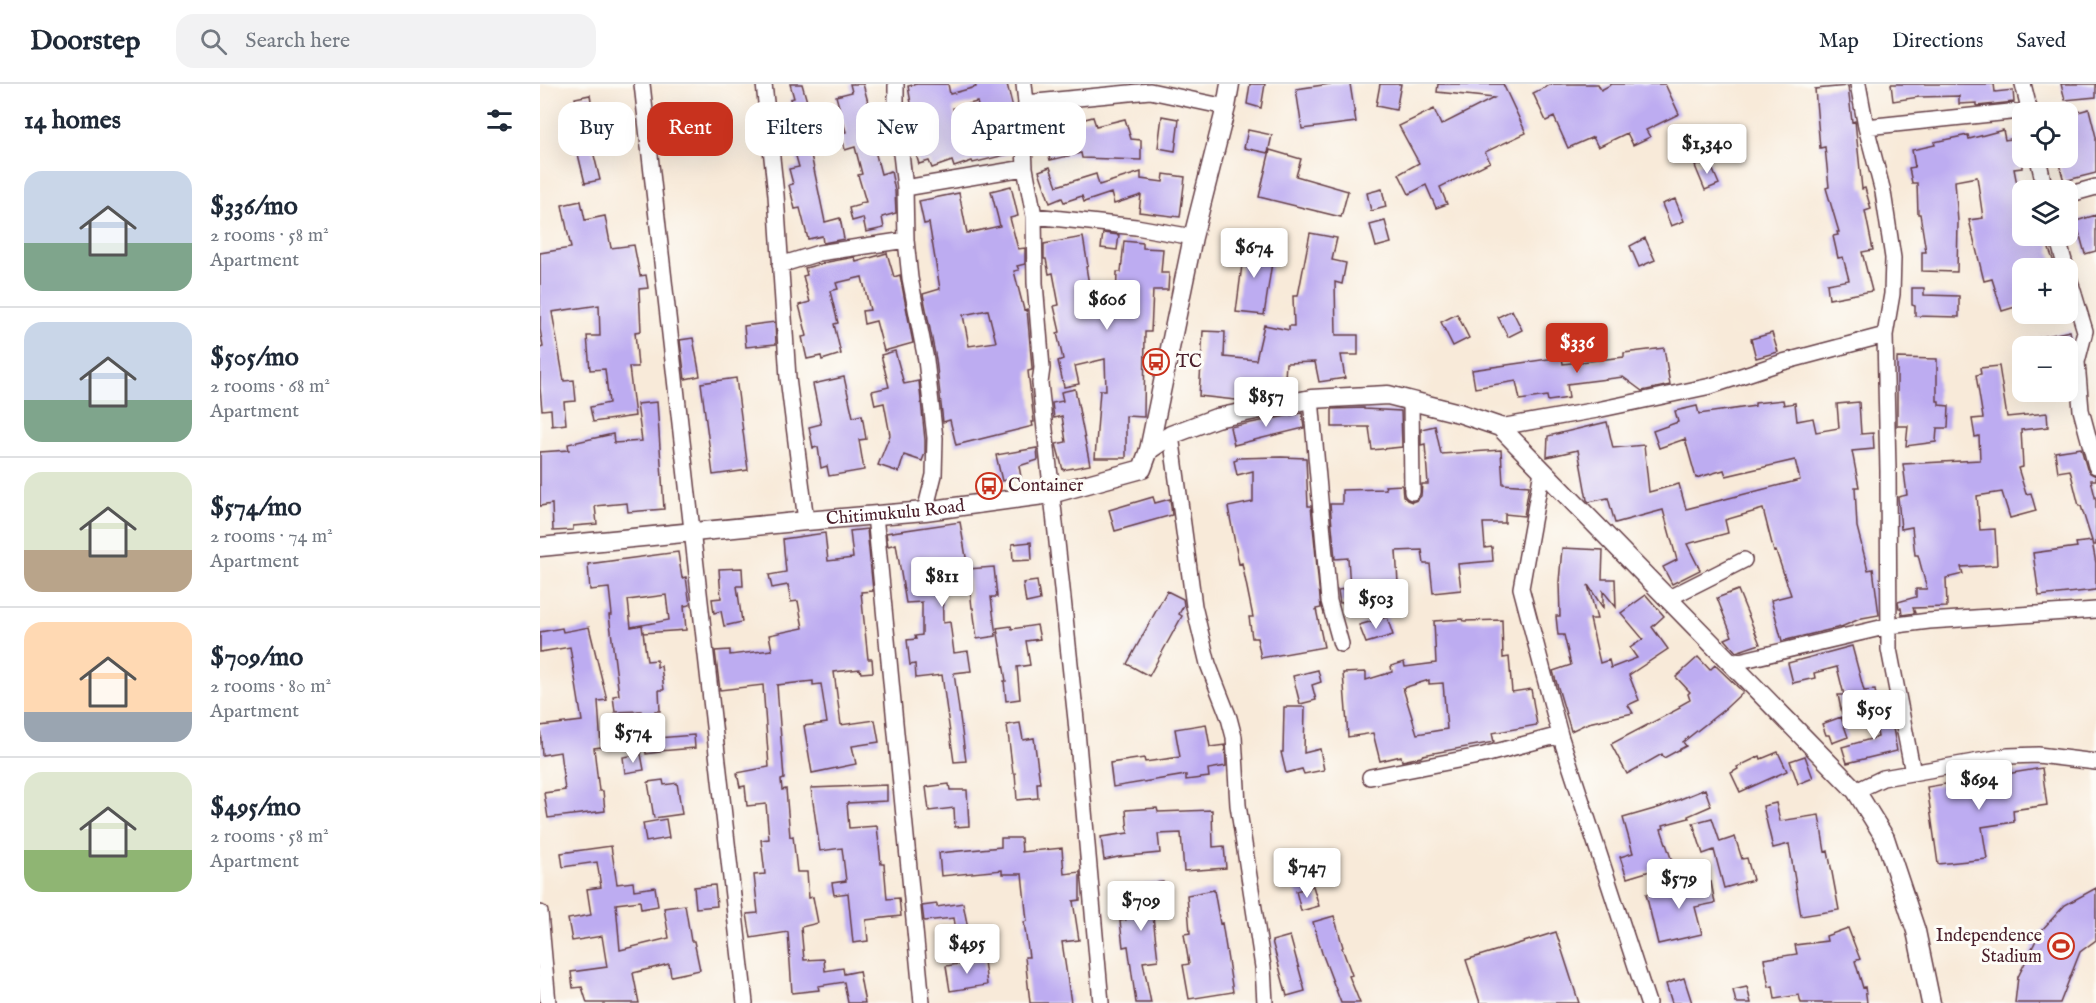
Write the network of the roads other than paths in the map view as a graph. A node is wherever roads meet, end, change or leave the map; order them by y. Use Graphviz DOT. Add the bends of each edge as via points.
graph roads {
  1 [pos="642,84"];
  2 [pos="764,84"];
  3 [pos="896,84"];
  4 [pos="1024,84"];
  5 [pos="1230,84"];
  6 [pos="1858,84"];
  7 [pos="2024,84"];
  8 [pos="1026,102"];
  9 [pos="1036,102"];
  10 [pos="2028,102"];
  11 [pos="1226,107"];
  12 [pos="2012,113"];
  13 [pos="1866,127"];
  14 [pos="1024,156"];
  15 [pos="1025,168"];
  16 [pos="905,188"];
  17 [pos="2096,188"];
  18 [pos="2078,192"];
  19 [pos="1034,216"];
  20 [pos="1193,237"];
  21 [pos="906,240"];
  22 [pos="780,265"];
  23 [pos="2078,307"];
  24 [pos="1885,335"];
  25 [pos="2089,345"];
  26 [pos="1311,399"];
  27 [pos="1410,401"];
  28 [pos="1500,427"];
  29 [pos="1172,435"];
  30 [pos="1149,450"];
  31 [pos="2096,466"];
  32 [pos="1542,471"];
  33 [pos="1412,492"];
  34 [pos="1051,494"];
  35 [pos="925,511"];
  36 [pos="875,515"];
  37 [pos="806,520"];
  38 [pos="693,532"];
  39 [pos="540,547"];
  40 [pos="1744,560"];
  41 [pos="1667,599"];
  42 [pos="2096,610"];
  43 [pos="1889,626"];
  44 [pos="1341,644"];
  45 [pos="1731,663"];
  46 [pos="1560,735"];
  47 [pos="2096,762"];
  48 [pos="1913,773"];
  49 [pos="1370,777"];
  50 [pos="1856,791"];
  51 [pos="540,913"];
  52 [pos="548,1003"];
  53 [pos="745,1003"];
  54 [pos="922,1003"];
  55 [pos="1101,1003"];
  56 [pos="1264,1003"];
  57 [pos="1648,1003"];
  58 [pos="1931,1003"];
  1 -- 38 [label="street"];
  2 -- 22 [label="street"];
  3 -- 16 [label="street"];
  4 -- 8 [label="street"];
  5 -- 11 [label="street, Chitimukulu Road"];
  6 -- 13 [label="street"];
  7 -- 10 [label="street"];
  9 -- 11 [label="street" via="1150,91"];
  11 -- 20 [label="street, Chitimukulu Road"];
  12 -- 13 [label="street"];
  13 -- 24 [label="street" via="1883,192 1893,258"];
  14 -- 15 [label="street"];
  15 -- 16 [label="street"];
  15 -- 19 [label="street"];
  16 -- 21 [label="street"];
  17 -- 18 [label="street"];
  19 -- 20 [label="street"];
  19 -- 34 [label="street" via="1040,383"];
  20 -- 30 [label="street, Chitimukulu Road"];
  21 -- 22 [label="street" via="819,253"];
  21 -- 35 [label="street" via="936,438 934,475"];
  22 -- 37 [label="street" via="788,378"];
  23 -- 25 [label="street"];
  24 -- 28 [label="street" via="1711,386"];
  24 -- 43 [label="street"];
  25 -- 31 [label="street" via="2078,362 2081,410"];
  26 -- 27 [label="street" via="1388,395"];
  26 -- 29 [label="street" via="1216,418"];
  26 -- 44 [label="street" via="1329,601"];
  27 -- 28 [label="street"];
  27 -- 33 [label="street"];
  28 -- 32 [label="street"];
  29 -- 30 [label="street"];
  29 -- 56 [label="street" via="1194,606 1208,664 1234,737 1238,805 1263,968"];
  30 -- 34 [label="street, Chitimukulu Road" via="1142,469"];
  32 -- 41 [label="street"];
  32 -- 46 [label="street" via="1521,588"];
  34 -- 35 [label="street, Chitimukulu Road"];
  34 -- 55 [label="street"];
  35 -- 36 [label="street, Chitimukulu Road"];
  36 -- 37 [label="street, Chitimukulu Road"];
  36 -- 54 [label="street"];
  37 -- 38 [label="street, Chitimukulu Road"];
  38 -- 39 [label="street, Chitimukulu Road"];
  38 -- 53 [label="street"];
  40 -- 41 [label="street"];
  41 -- 45 [label="street"];
  42 -- 43 [label="street"];
  43 -- 45 [label="street"];
  43 -- 48 [label="street" via="1889,649"];
  45 -- 50 [label="street"];
  46 -- 49 [label="street"];
  46 -- 57 [label="street"];
  47 -- 48 [label="street" via="2038,755 2008,756"];
  48 -- 50 [label="street" via="1883,778"];
  50 -- 58 [label="street" via="1885,838 1916,931"];
  51 -- 52 [label="street"];
}
